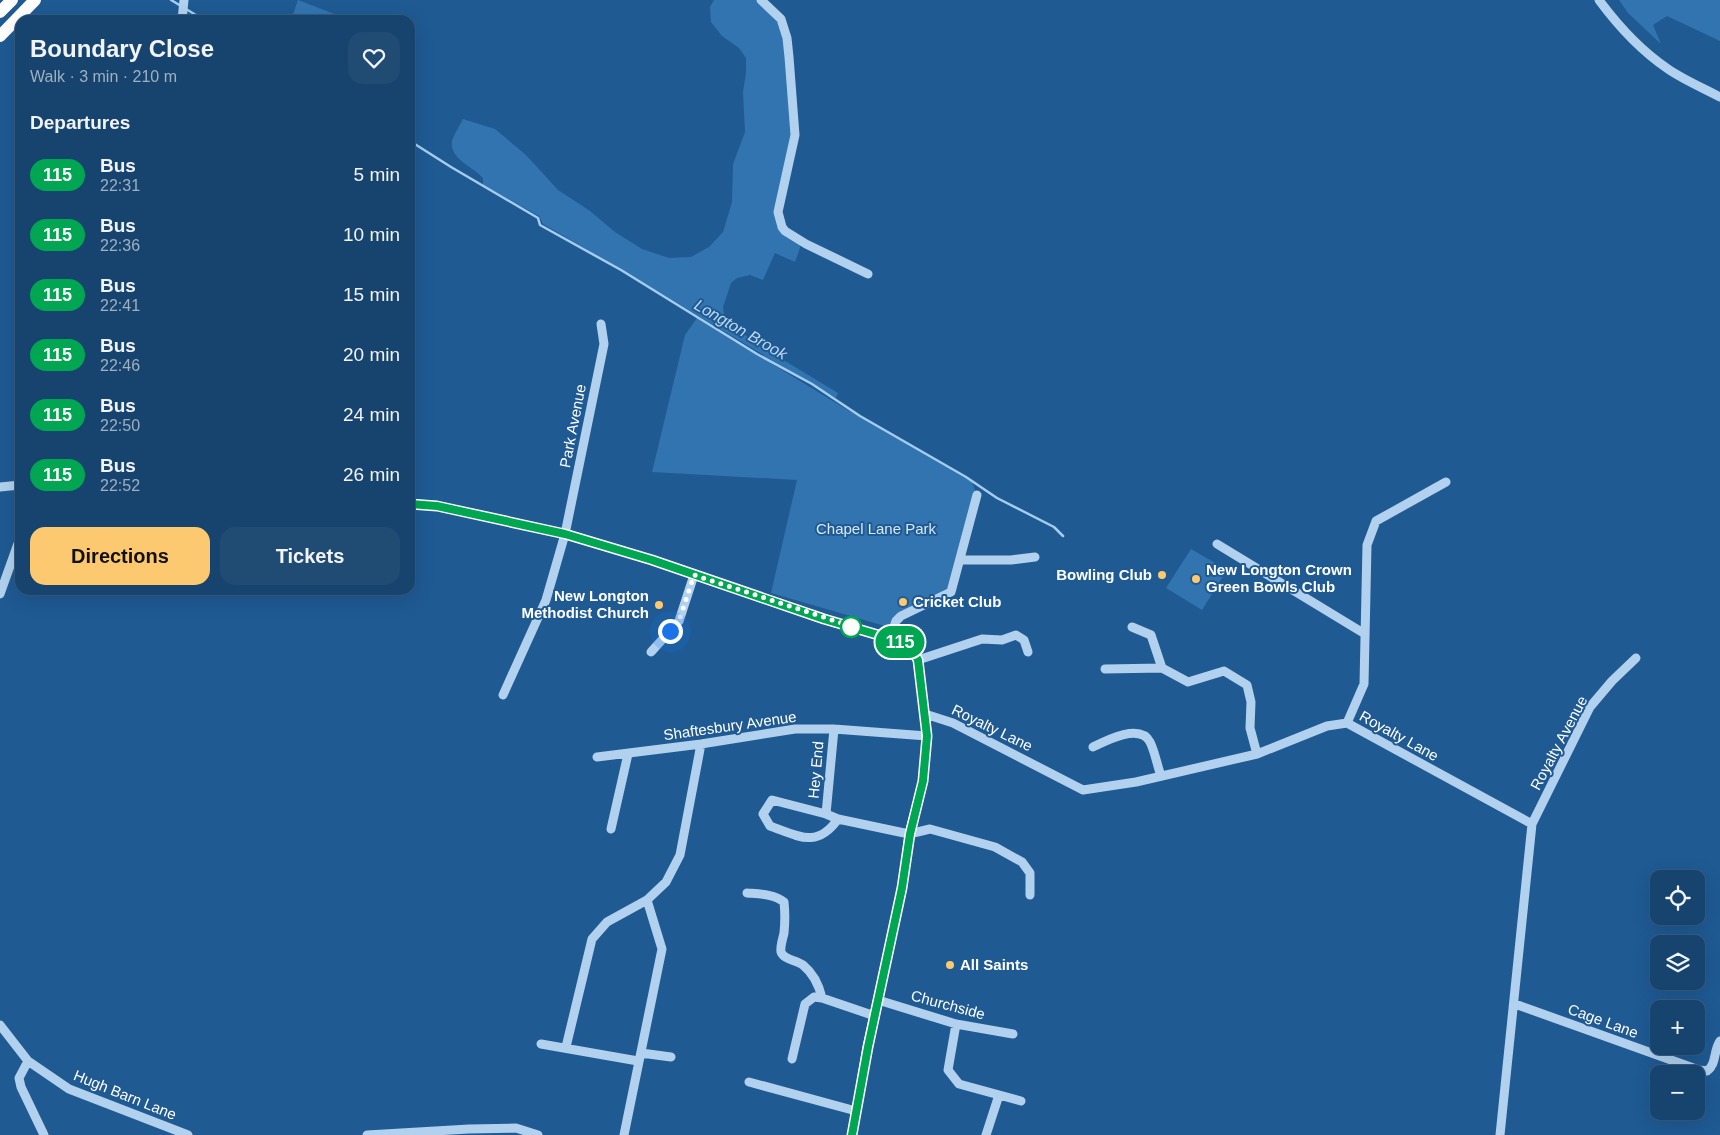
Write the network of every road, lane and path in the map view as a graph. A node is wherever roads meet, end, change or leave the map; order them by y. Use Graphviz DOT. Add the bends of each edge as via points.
graph roads {
  1 [pos="12,0"];
  2 [pos="35,0"];
  3 [pos="184,0"];
  4 [pos="761,0"];
  5 [pos="1599,0"];
  6 [pos="0,12"];
  7 [pos="20,15"];
  8 [pos="182,15"];
  9 [pos="15,21"];
  10 [pos="0,36"];
  11 [pos="1720,96"];
  12 [pos="868,274"];
  13 [pos="601,324"];
  14 [pos="1446,482"];
  15 [pos="15,486"];
  16 [pos="0,487"];
  17 [pos="976,495"];
  18 [pos="415,504"];
  19 [pos="565,534"];
  20 [pos="1216,544"];
  21 [pos="15,552"];
  22 [pos="1034,556"];
  23 [pos="960,560"];
  24 [pos="694,575"];
  25 [pos="0,594"];
  26 [pos="1132,627"];
  27 [pos="1365,634"];
  28 [pos="890,638"];
  29 [pos="651,652"];
  30 [pos="1028,652"];
  31 [pos="1636,658"];
  32 [pos="918,660"];
  33 [pos="1162,668"];
  34 [pos="1106,669"];
  35 [pos="502,695"];
  36 [pos="925,714"];
  37 [pos="1347,723"];
  38 [pos="834,729"];
  39 [pos="927,736"];
  40 [pos="701,744"];
  41 [pos="1093,747"];
  42 [pos="628,754"];
  43 [pos="1257,754"];
  44 [pos="597,757"];
  45 [pos="1161,776"];
  46 [pos="826,814"];
  47 [pos="838,819"];
  48 [pos="1532,824"];
  49 [pos="611,829"];
  50 [pos="910,834"];
  51 [pos="747,893"];
  52 [pos="1030,894"];
  53 [pos="647,900"];
  54 [pos="822,998"];
  55 [pos="878,1000"];
  56 [pos="1515,1004"];
  57 [pos="875,1016"];
  58 [pos="956,1024"];
  59 [pos="0,1026"];
  60 [pos="1013,1034"];
  61 [pos="1720,1041"];
  62 [pos="541,1044"];
  63 [pos="566,1047"];
  64 [pos="640,1057"];
  65 [pos="671,1057"];
  66 [pos="792,1059"];
  67 [pos="28,1061"];
  68 [pos="749,1082"];
  69 [pos="999,1095"];
  70 [pos="1021,1101"];
  71 [pos="856,1111"];
  72 [pos="44,1135"];
  73 [pos="188,1135"];
  74 [pos="367,1135"];
  75 [pos="538,1135"];
  76 [pos="624,1135"];
  77 [pos="852,1135"];
  78 [pos="986,1135"];
  79 [pos="1500,1135"];
  1 -- 6 [label="highway"];
  2 -- 7 [label="highway"];
  3 -- 8 [label="street"];
  4 -- 12 [label="street" via="781,19 789,57 795,135 778,212 782,227 806,244"];
  5 -- 11 [label="street" via="1638,46 1669,70"];
  9 -- 10 [label="highway"];
  13 -- 19 [label="street, Park Avenue" via="604,344"];
  14 -- 27 [label="street" via="1376,521 1367,544"];
  15 -- 16 [label="street"];
  17 -- 23 [label="street"];
  18 -- 19 [label="street" via="437,506"];
  19 -- 24 [label="street"];
  19 -- 35 [label="street, Park Avenue" via="546,600"];
  20 -- 27 [label="street"];
  21 -- 25 [label="street"];
  22 -- 23 [label="street" via="1011,560"];
  23 -- 28 [label="street" via="951,592 901,616"];
  24 -- 28 [label="street"];
  24 -- 29 [label="street" via="679,621"];
  26 -- 33 [label="street" via="1152,635"];
  27 -- 37 [label="street" via="1364,684"];
  28 -- 32 [label="street" via="908,646"];
  30 -- 32 [label="street" via="1024,640 1016,635 1002,640 982,639"];
  31 -- 48 [label="street, Royalty Avenue" via="1590,707"];
  32 -- 36 [label="street"];
  33 -- 34 [label="street"];
  33 -- 43 [label="street" via="1188,682 1224,671 1247,685 1251,702 1250,728"];
  36 -- 39 [label="street"];
  36 -- 45 [label="street, Royalty Lane" via="953,723 1083,790"];
  37 -- 43 [label="street, Royalty Lane" via="1327,726"];
  37 -- 48 [label="street, Royalty Lane"];
  38 -- 39 [label="street, Shaftesbury Avenue"];
  38 -- 40 [label="street, Shaftesbury Avenue" via="795,728"];
  38 -- 46 [label="street, Hey End"];
  39 -- 50 [label="street" via="923,781"];
  40 -- 42 [label="street, Shaftesbury Avenue"];
  40 -- 53 [label="street" via="680,855 666,882"];
  41 -- 45 [label="street" via="1115,737 1136,733 1146,736"];
  42 -- 44 [label="street, Shaftesbury Avenue"];
  42 -- 49 [label="street"];
  43 -- 45 [label="street, Royalty Lane"];
  46 -- 47 [label="street"];
  46 -- 47 [label="street" via="772,800 763,814 770,826 807,839 830,831"];
  47 -- 50 [label="street"];
  48 -- 56 [label="street"];
  50 -- 52 [label="street" via="930,829 995,847 1022,862 1030,873"];
  50 -- 55 [label="street"];
  51 -- 54 [label="street" via="782,899 782,954 808,970 819,986"];
  53 -- 63 [label="street" via="607,922 592,939"];
  53 -- 64 [label="street" via="662,949"];
  54 -- 57 [label="street"];
  54 -- 66 [label="street" via="814,997 805,1004"];
  55 -- 57 [label="street"];
  55 -- 58 [label="street, Churchside"];
  56 -- 61 [label="street, Cage Lane" via="1699,1070 1707,1071 1712,1067"];
  56 -- 79 [label="street"];
  57 -- 71 [label="street"];
  58 -- 60 [label="street, Churchside"];
  58 -- 69 [label="street" via="948,1070 959,1084"];
  59 -- 67 [label="street, Hugh Barn Lane"];
  62 -- 63 [label="street"];
  63 -- 64 [label="street"];
  64 -- 65 [label="street"];
  64 -- 76 [label="street"];
  67 -- 72 [label="street" via="19,1078"];
  67 -- 73 [label="street, Hugh Barn Lane" via="69,1089"];
  68 -- 71 [label="street"];
  69 -- 70 [label="street"];
  69 -- 78 [label="street"];
  71 -- 77 [label="street"];
  74 -- 75 [label="street" via="516,1128"];
}
